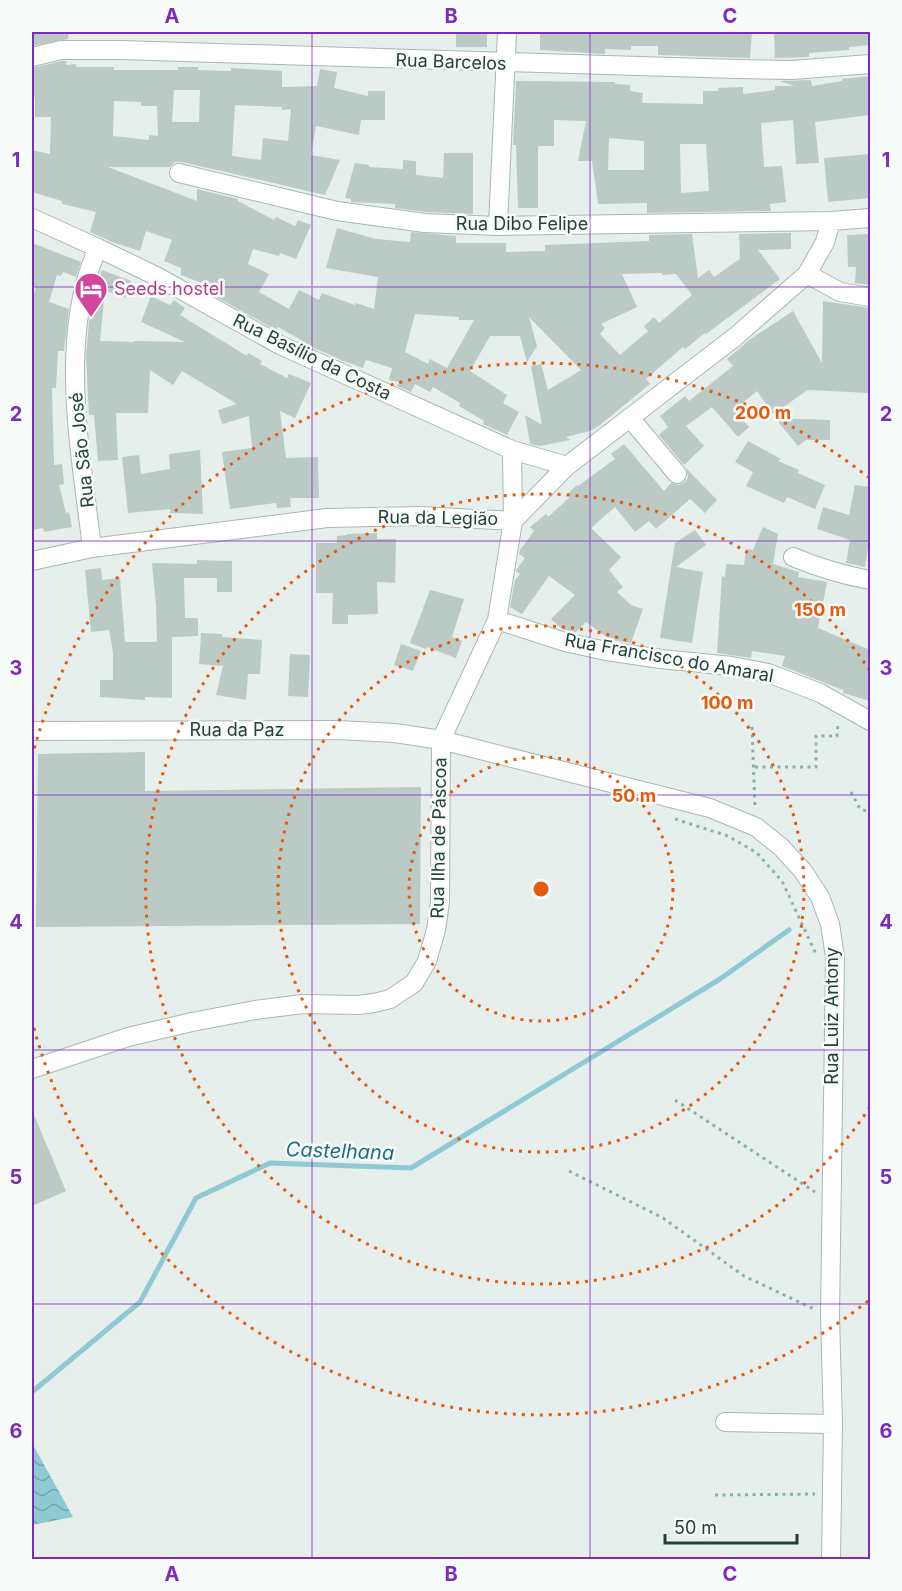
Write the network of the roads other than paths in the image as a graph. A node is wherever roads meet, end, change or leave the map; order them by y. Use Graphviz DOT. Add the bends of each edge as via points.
graph roads {
  1 [pos="507,32"];
  2 [pos="32,57"];
  3 [pos="505,64"];
  4 [pos="870,64"];
  5 [pos="179,173"];
  6 [pos="32,218"];
  7 [pos="870,218"];
  8 [pos="831,221"];
  9 [pos="498,226"];
  10 [pos="98,248"];
  11 [pos="807,274"];
  12 [pos="870,297"];
  13 [pos="630,418"];
  14 [pos="512,450"];
  15 [pos="567,466"];
  16 [pos="677,474"];
  17 [pos="513,520"];
  18 [pos="92,548"];
  19 [pos="793,557"];
  20 [pos="32,561"];
  21 [pos="870,580"];
  22 [pos="497,620"];
  23 [pos="870,721"];
  24 [pos="32,731"];
  25 [pos="441,740"];
  26 [pos="32,1069"];
  27 [pos="725,1422"];
  28 [pos="833,1424"];
  29 [pos="831,1560"];
  1 -- 3 [label="street"];
  2 -- 3 [label="street, Rua Barcelos" via="61,51 120,51"];
  3 -- 4 [label="street, Rua Barcelos" via="792,70"];
  3 -- 9 [label="street"];
  5 -- 9 [label="street, Rua Dibo Felipe" via="360,215"];
  6 -- 10 [label="street, Rua Basílio da Costa"];
  7 -- 8 [label="street, Rua Dibo Felipe"];
  8 -- 9 [label="street, Rua Dibo Felipe"];
  8 -- 11 [label="street, Rua da Legião" via="825,242"];
  10 -- 14 [label="street, Rua Basílio da Costa" via="280,345"];
  10 -- 18 [label="street, Rua São José" via="82,292 75,406"];
  11 -- 12 [label="street" via="840,292"];
  11 -- 13 [label="street, Rua da Legião" via="735,337"];
  13 -- 15 [label="street, Rua da Legião"];
  13 -- 16 [label="street"];
  14 -- 15 [label="street, Rua Basílio da Costa"];
  14 -- 17 [label="street, Rua Ilha de Páscoa"];
  15 -- 17 [label="street, Rua da Legião"];
  17 -- 18 [label="street, Rua da Legião" via="421,516 327,518"];
  17 -- 22 [label="street, Rua Ilha de Páscoa"];
  18 -- 20 [label="street, Rua da Legião"];
  19 -- 21 [label="street"];
  22 -- 23 [label="street, Rua Francisco do Amaral" via="606,651 768,673"];
  22 -- 25 [label="street, Rua Ilha de Páscoa"];
  24 -- 25 [label="street, Rua da Paz" via="338,730"];
  25 -- 26 [label="street, Rua Ilha de Páscoa" via="440,902 427,961 414,983 390,999 374,1003 303,1004 128,1036"];
  25 -- 28 [label="street, Rua Luiz Antony" via="710,808 756,827 803,871 820,897 830,924 835,957 830,1316"];
  27 -- 28 [label="street"];
  28 -- 29 [label="street, Rua Luiz Antony"];
}
